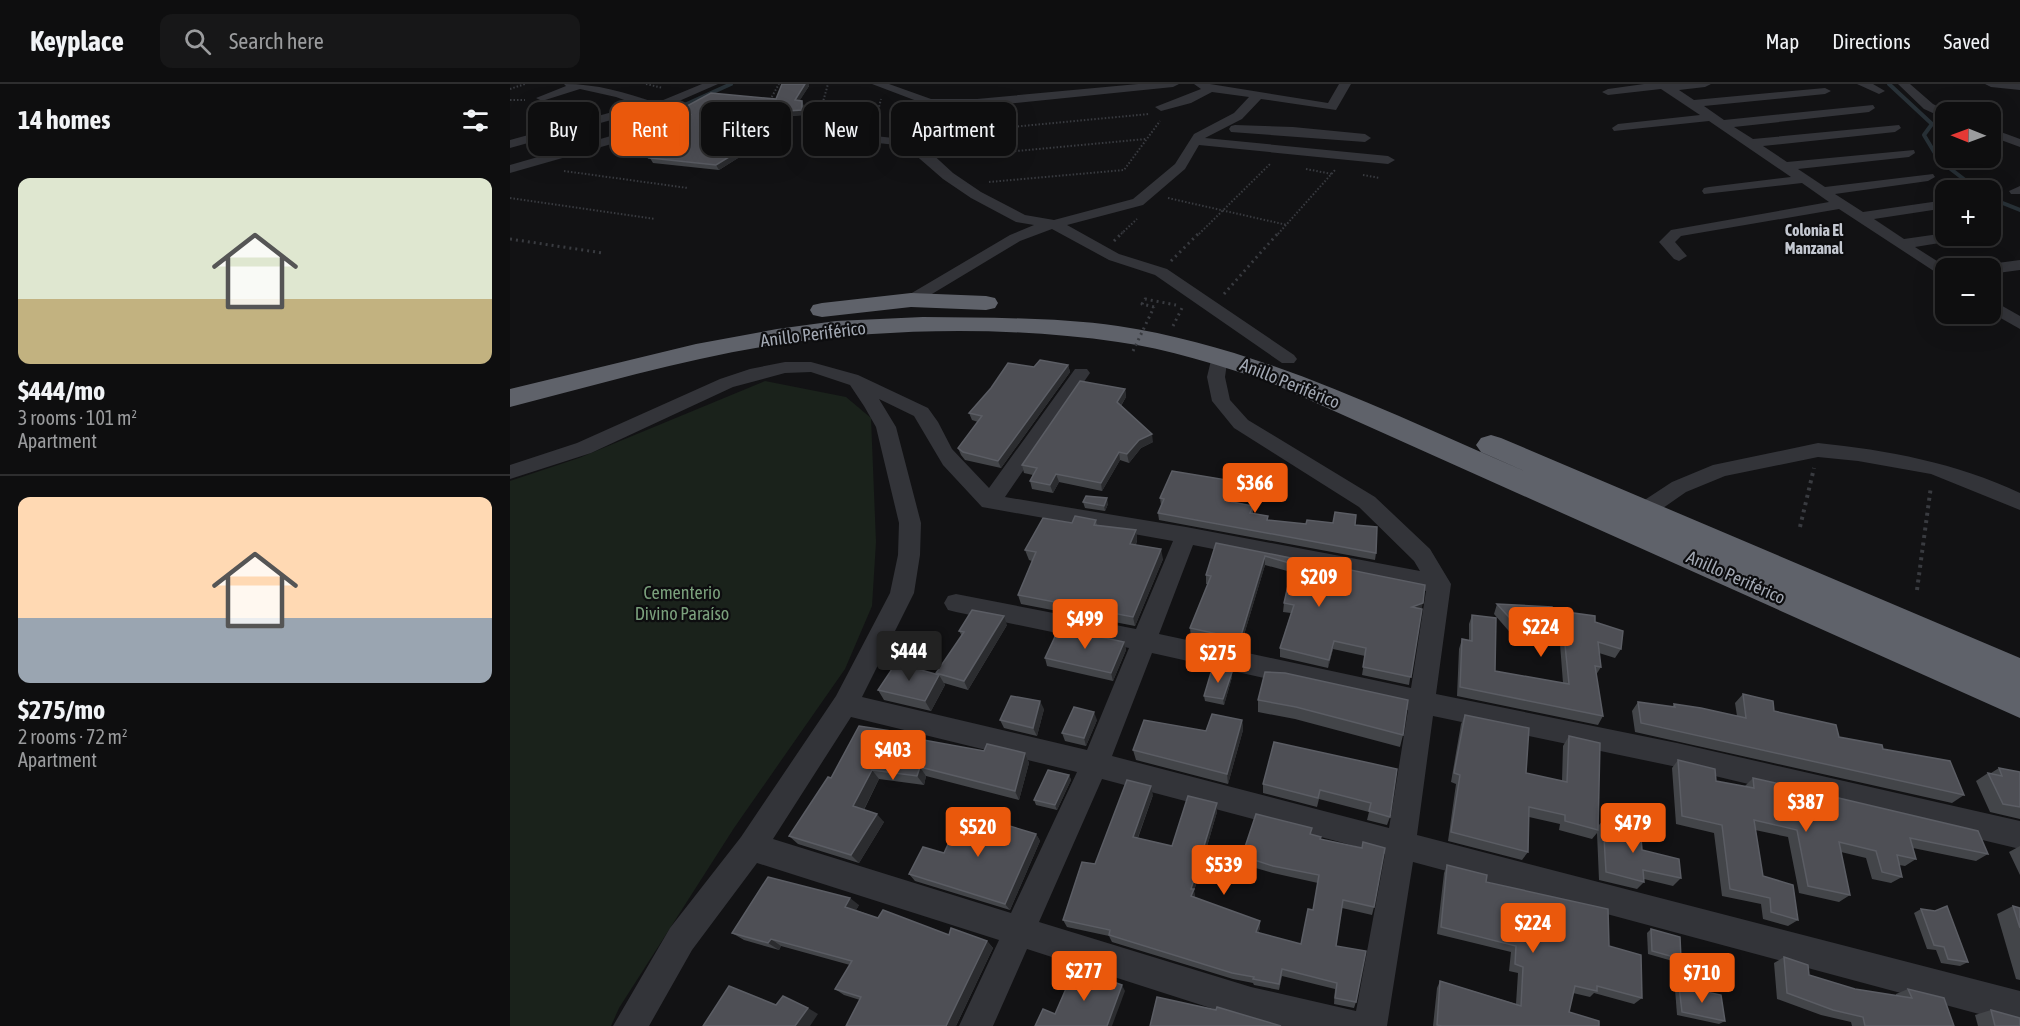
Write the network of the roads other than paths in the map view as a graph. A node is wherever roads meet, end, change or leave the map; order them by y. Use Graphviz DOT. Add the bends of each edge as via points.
graph roads {
  1 [pos="712,84"];
  2 [pos="1173,84"];
  3 [pos="1271,84"];
  4 [pos="1346,84"];
  5 [pos="1705,84"];
  6 [pos="1863,84"];
  7 [pos="1904,84"];
  8 [pos="1991,84"];
  9 [pos="575,85"];
  10 [pos="881,85"];
  11 [pos="1205,86"];
  12 [pos="1664,86"];
  13 [pos="2020,87"];
  14 [pos="1825,91"];
  15 [pos="1879,91"];
  16 [pos="1608,92"];
  17 [pos="1258,95"];
  18 [pos="542,98"];
  19 [pos="642,102"];
  20 [pos="665,102"];
  21 [pos="1693,104"];
  22 [pos="1869,108"];
  23 [pos="1161,111"];
  24 [pos="1935,111"];
  25 [pos="611,117"];
  26 [pos="1719,120"];
  27 [pos="1220,125"];
  28 [pos="1618,128"];
  29 [pos="1895,128"];
  30 [pos="1365,138"];
  31 [pos="611,140"];
  32 [pos="879,140"];
  33 [pos="1194,141"];
  34 [pos="1753,143"];
  35 [pos="510,144"];
  36 [pos="1909,153"];
  37 [pos="510,155"];
  38 [pos="1388,160"];
  39 [pos="1786,166"];
  40 [pos="516,167"];
  41 [pos="1928,177"];
  42 [pos="1805,179"];
  43 [pos="1708,191"];
  44 [pos="1823,191"];
  45 [pos="1843,204"];
  46 [pos="1935,206"];
  47 [pos="1861,217"];
  48 [pos="1053,224"];
  49 [pos="1935,239"];
  50 [pos="1901,244"];
  51 [pos="1679,256"];
  52 [pos="2020,265"];
  53 [pos="1935,267"];
  54 [pos="2001,268"];
  55 [pos="911,300"];
  56 [pos="2020,303"];
  57 [pos="2001,305"];
  58 [pos="2001,312"];
  59 [pos="2020,324"];
  60 [pos="1219,356"];
  61 [pos="1288,359"];
  62 [pos="1081,373"];
  63 [pos="510,377"];
  64 [pos="858,384"];
  65 [pos="510,398"];
  66 [pos="510,472"];
  67 [pos="990,502"];
  68 [pos="2020,502"];
  69 [pos="1646,510"];
  70 [pos="1186,535"];
  71 [pos="1439,584"];
  72 [pos="956,603"];
  73 [pos="1145,640"];
  74 [pos="2020,675"];
  75 [pos="2020,701"];
  76 [pos="1422,702"];
  77 [pos="845,704"];
  78 [pos="1095,764"];
  79 [pos="2020,836"];
  80 [pos="1401,845"];
  81 [pos="751,847"];
  82 [pos="1017,932"];
  83 [pos="2020,1008"];
  84 [pos="630,1026"];
  85 [pos="976,1026"];
  86 [pos="1352,1026"];
  87 [pos="1370,1026"];
  1 -- 20 [label="street"];
  2 -- 10 [label="street" via="977,103 930,102"];
  3 -- 17 [label="street"];
  4 -- 17 [label="street" via="1332,106"];
  5 -- 12 [label="street"];
  6 -- 15 [label="street"];
  7 -- 24 [label="street"];
  8 -- 13 [label="street"];
  9 -- 18 [label="street"];
  9 -- 19 [label="street"];
  11 -- 17 [label="street"];
  11 -- 23 [label="street" via="1183,102"];
  12 -- 16 [label="street"];
  12 -- 21 [label="street"];
  14 -- 21 [label="street"];
  17 -- 27 [label="street" via="1238,116"];
  21 -- 26 [label="street"];
  22 -- 26 [label="street"];
  25 -- 35 [label="street"];
  26 -- 28 [label="street"];
  26 -- 34 [label="street"];
  27 -- 30 [label="street" via="1252,131"];
  27 -- 33 [label="street"];
  29 -- 34 [label="street"];
  31 -- 40 [label="street"];
  32 -- 48 [label="street" via="908,143 961,185 1021,219"];
  33 -- 38 [label="street"];
  33 -- 48 [label="street" via="1180,166 1150,193 1125,206"];
  34 -- 39 [label="street"];
  36 -- 39 [label="street"];
  37 -- 40 [label="street"];
  39 -- 42 [label="street"];
  41 -- 44 [label="street"];
  42 -- 43 [label="street"];
  42 -- 44 [label="street"];
  44 -- 45 [label="street"];
  45 -- 47 [label="street"];
  45 -- 51 [label="street" via="1676,233 1667,242"];
  46 -- 47 [label="street"];
  47 -- 50 [label="street"];
  48 -- 55 [label="street" via="1015,238"];
  48 -- 61 [label="street" via="1114,257 1161,272"];
  49 -- 50 [label="street"];
  50 -- 53 [label="street"];
  52 -- 54 [label="street"];
  55 -- 61 [label="highway, Anillo Periférico" via="1049,306 1131,317 1164,316"];
  55 -- 63 [label="highway, Anillo Periférico" via="828,309 693,332"];
  56 -- 57 [label="street"];
  58 -- 59 [label="street"];
  60 -- 65 [label="highway, Anillo Periférico" via="1073,328 923,324 837,329 696,352"];
  60 -- 71 [label="street" via="1216,377 1221,401 1240,424 1367,502 1422,555"];
  60 -- 75 [label="highway, Anillo Periférico" via="1276,375"];
  61 -- 69 [label="highway, Anillo Periférico"];
  62 -- 67 [label="street"];
  64 -- 66 [label="street" via="840,374 812,367 789,366 747,375 583,449"];
  64 -- 67 [label="street" via="921,412 931,422 945,452"];
  64 -- 77 [label="street" via="886,428 910,523 909,555 902,593"];
  67 -- 70 [label="street"];
  68 -- 69 [label="street" via="1934,468 1818,450 1719,470 1679,487"];
  69 -- 74 [label="highway, Anillo Periférico"];
  70 -- 71 [label="street"];
  70 -- 73 [label="street"];
  71 -- 76 [label="street"];
  72 -- 73 [label="street"];
  73 -- 76 [label="street"];
  73 -- 78 [label="street"];
  76 -- 79 [label="street" via="1677,755"];
  76 -- 80 [label="street"];
  77 -- 78 [label="street"];
  77 -- 81 [label="street"];
  78 -- 80 [label="street"];
  78 -- 82 [label="street"];
  80 -- 83 [label="street"];
  80 -- 87 [label="street"];
  81 -- 82 [label="street"];
  81 -- 84 [label="street" via="681,939"];
  82 -- 85 [label="street"];
  82 -- 86 [label="street" via="1251,1004"];
}
